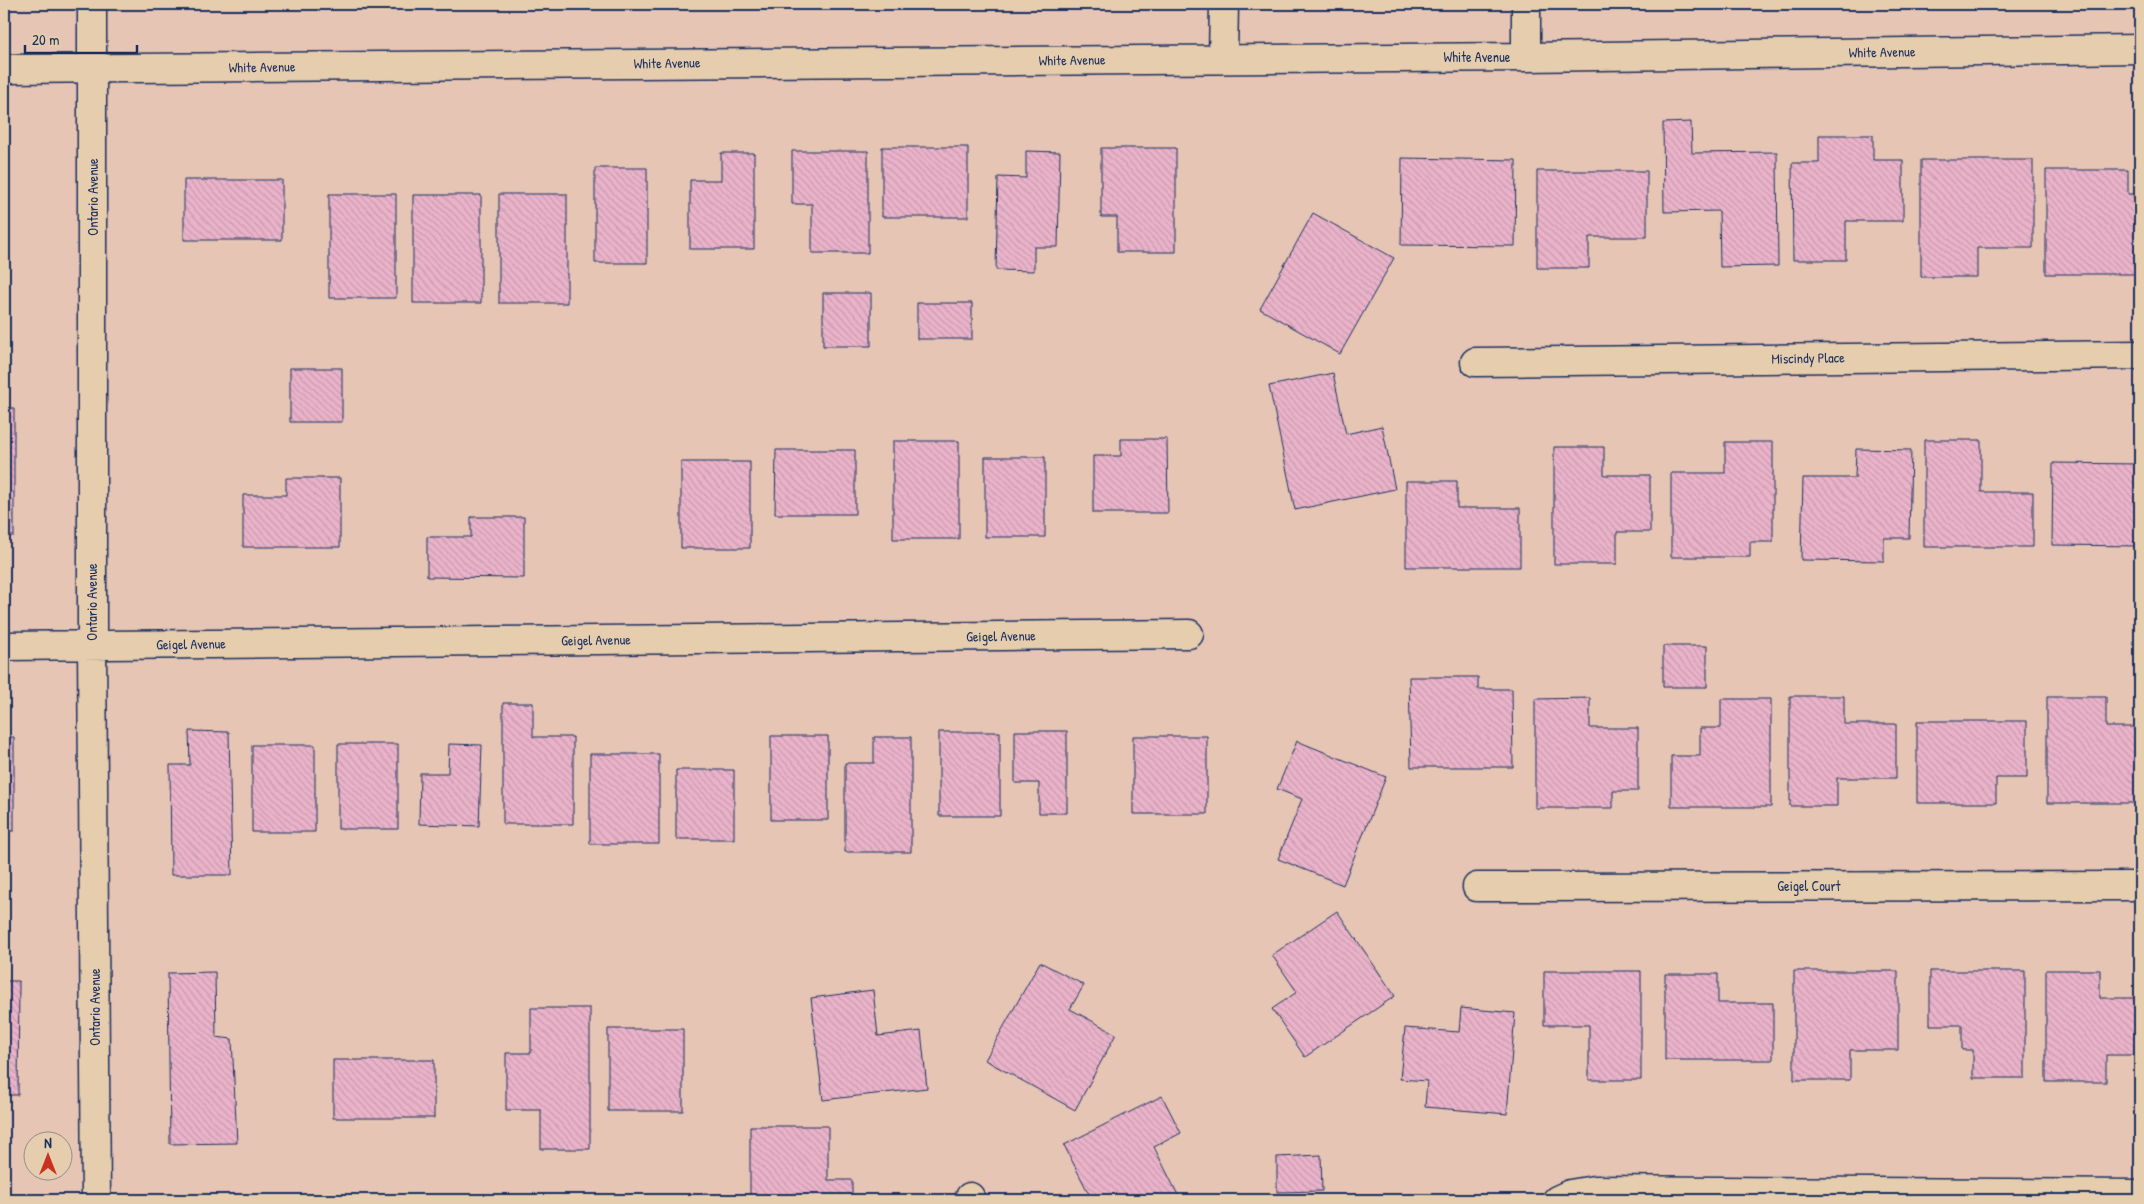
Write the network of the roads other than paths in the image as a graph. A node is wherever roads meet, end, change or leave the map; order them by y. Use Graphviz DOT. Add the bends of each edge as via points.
graph roads {
  1 [pos="92,4"];
  2 [pos="1224,4"];
  3 [pos="1526,4"];
  4 [pos="2140,49"];
  5 [pos="1526,56"];
  6 [pos="1224,58"];
  7 [pos="93,68"];
  8 [pos="4,70"];
  9 [pos="2140,354"];
  10 [pos="1475,362"];
  11 [pos="1189,634"];
  12 [pos="4,646"];
  13 [pos="92,646"];
  14 [pos="2140,886"];
  15 [pos="1477,887"];
  16 [pos="2140,1194"];
  17 [pos="2054,1197"];
  18 [pos="96,1200"];
  19 [pos="1558,1200"];
  1 -- 7 [label="street, Ontario Avenue"];
  2 -- 6 [label="street"];
  3 -- 5 [label="street"];
  4 -- 5 [label="street, White Avenue"];
  5 -- 6 [label="street, White Avenue"];
  6 -- 7 [label="street, White Avenue"];
  7 -- 8 [label="street, White Avenue"];
  7 -- 13 [label="street, Ontario Avenue"];
  9 -- 10 [label="street, Miscindy Place"];
  11 -- 13 [label="street, Geigel Avenue"];
  12 -- 13 [label="street, Geigel Avenue"];
  13 -- 18 [label="street, Ontario Avenue"];
  14 -- 15 [label="street, Geigel Court"];
  16 -- 17 [label="street"];
  17 -- 19 [label="street" via="1594,1190 1570,1194"];
}
